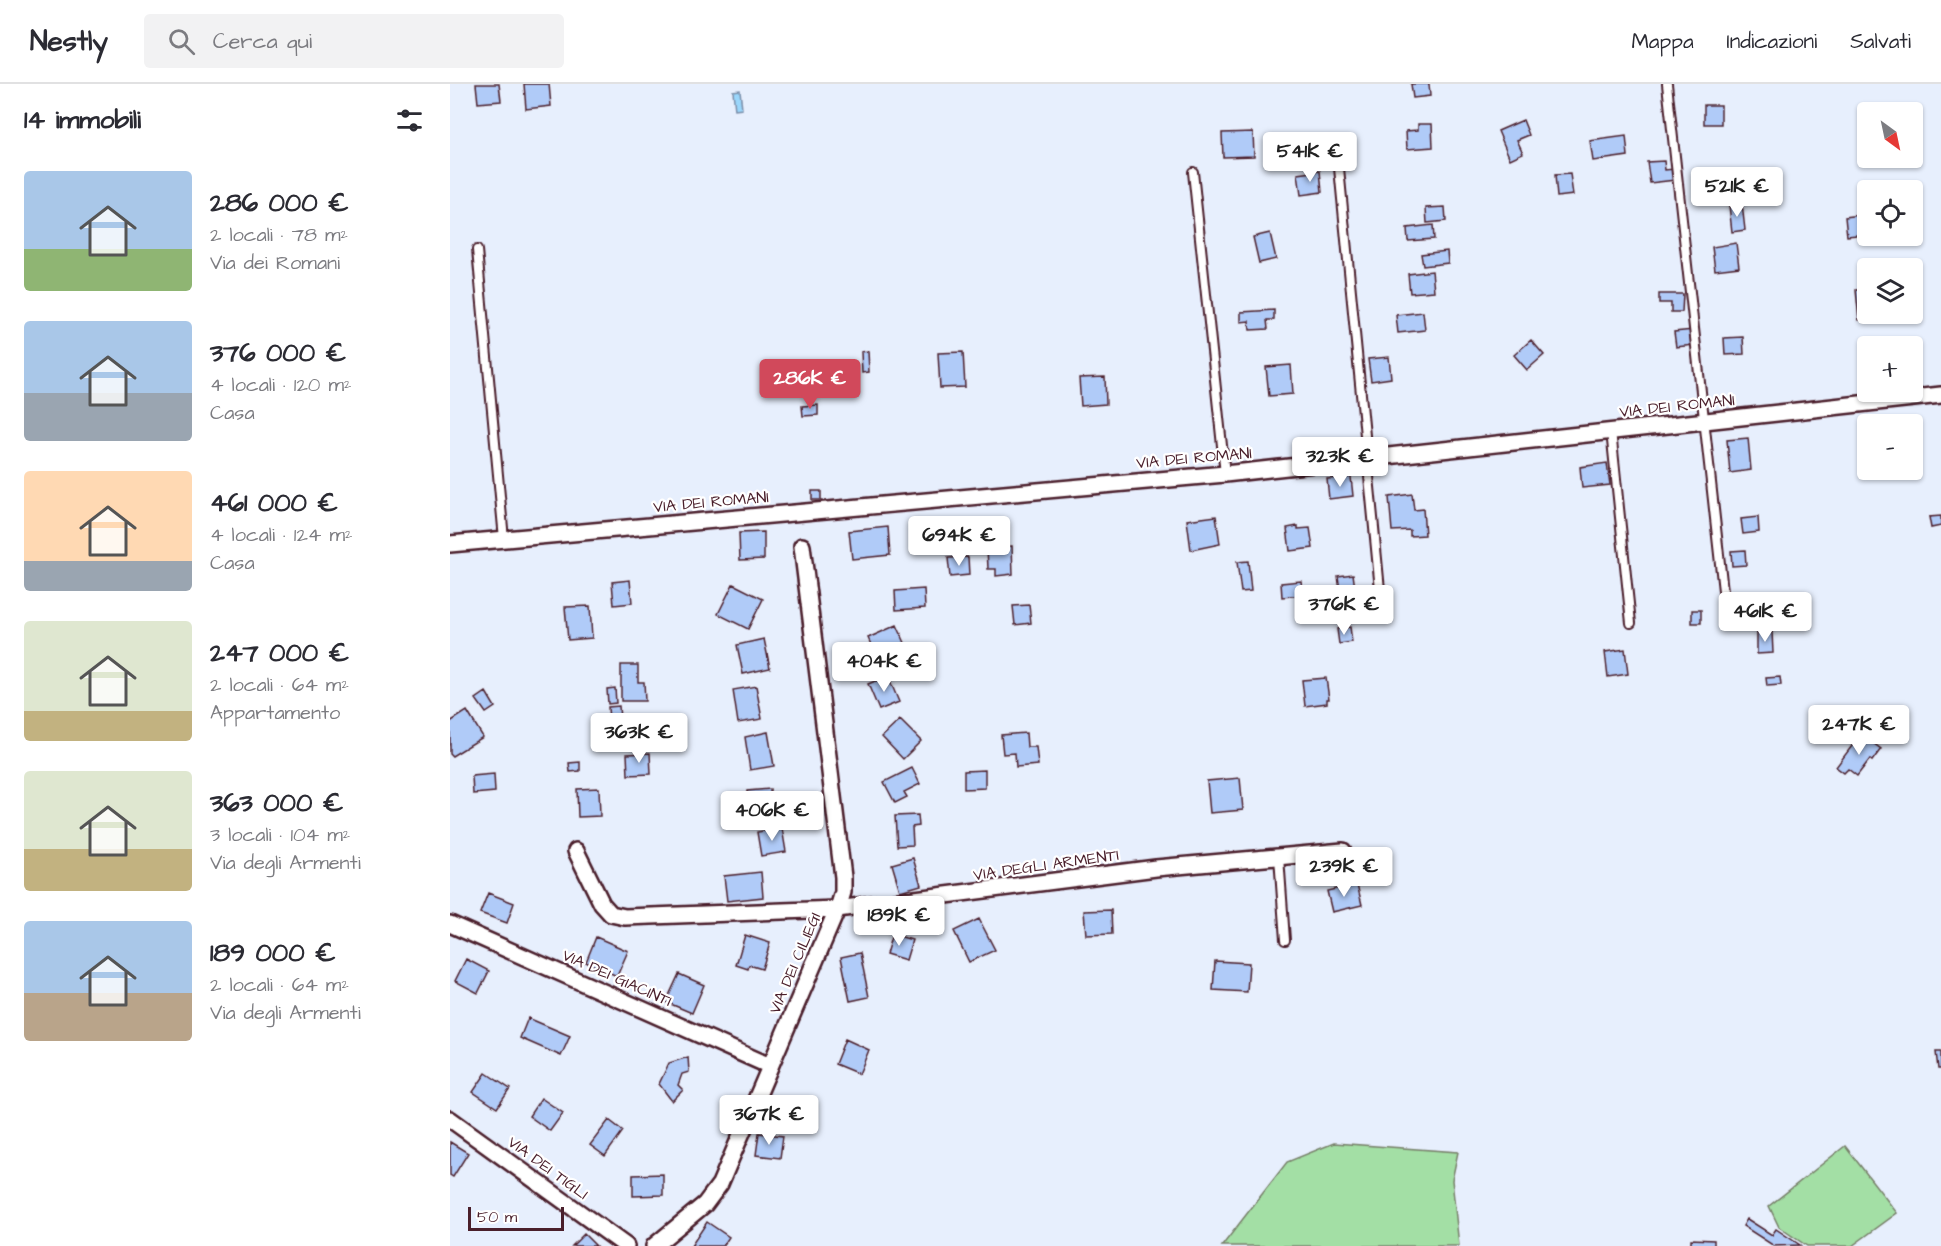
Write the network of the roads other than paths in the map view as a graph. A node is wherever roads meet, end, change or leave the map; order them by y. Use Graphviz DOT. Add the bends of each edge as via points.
graph roads {
  1 [pos="1667,84"];
  2 [pos="1339,168"];
  3 [pos="1194,172"];
  4 [pos="477,250"];
  5 [pos="1941,395"];
  6 [pos="1706,421"];
  7 [pos="1611,431"];
  8 [pos="1366,458"];
  9 [pos="1225,474"];
  10 [pos="504,539"];
  11 [pos="450,544"];
  12 [pos="802,546"];
  13 [pos="1381,600"];
  14 [pos="1726,618"];
  15 [pos="1631,623"];
  16 [pos="576,851"];
  17 [pos="1343,851"];
  18 [pos="1279,857"];
  19 [pos="837,909"];
  20 [pos="450,924"];
  21 [pos="1285,940"];
  22 [pos="770,1066"];
  23 [pos="450,1119"];
  24 [pos="626,1246"];
  25 [pos="654,1246"];
  1 -- 6 [label="lane"];
  2 -- 8 [label="lane"];
  3 -- 9 [label="lane"];
  4 -- 10 [label="lane"];
  5 -- 6 [label="street, VIA DEI ROMANI"];
  6 -- 7 [label="street, VIA DEI ROMANI"];
  6 -- 14 [label="lane"];
  7 -- 8 [label="street, VIA DEI ROMANI"];
  7 -- 15 [label="lane"];
  8 -- 9 [label="street, VIA DEI ROMANI"];
  8 -- 13 [label="lane"];
  9 -- 10 [label="street, VIA DEI ROMANI"];
  10 -- 11 [label="street, VIA DEI ROMANI"];
  12 -- 19 [label="street, VIA DEI CILIEGI" via="843,877"];
  16 -- 19 [label="street, VIA DEGLI ARMENTI" via="602,904 617,916"];
  17 -- 18 [label="street, VIA DEGLI ARMENTI"];
  18 -- 19 [label="street, VIA DEGLI ARMENTI" via="1156,868"];
  18 -- 21 [label="lane"];
  19 -- 22 [label="street, VIA DEI CILIEGI"];
  20 -- 22 [label="street, VIA DEI GIACINTI"];
  22 -- 25 [label="street, VIA DEI CILIEGI" via="716,1190 705,1204"];
  23 -- 24 [label="street, VIA DEI TIGLI"];
}
